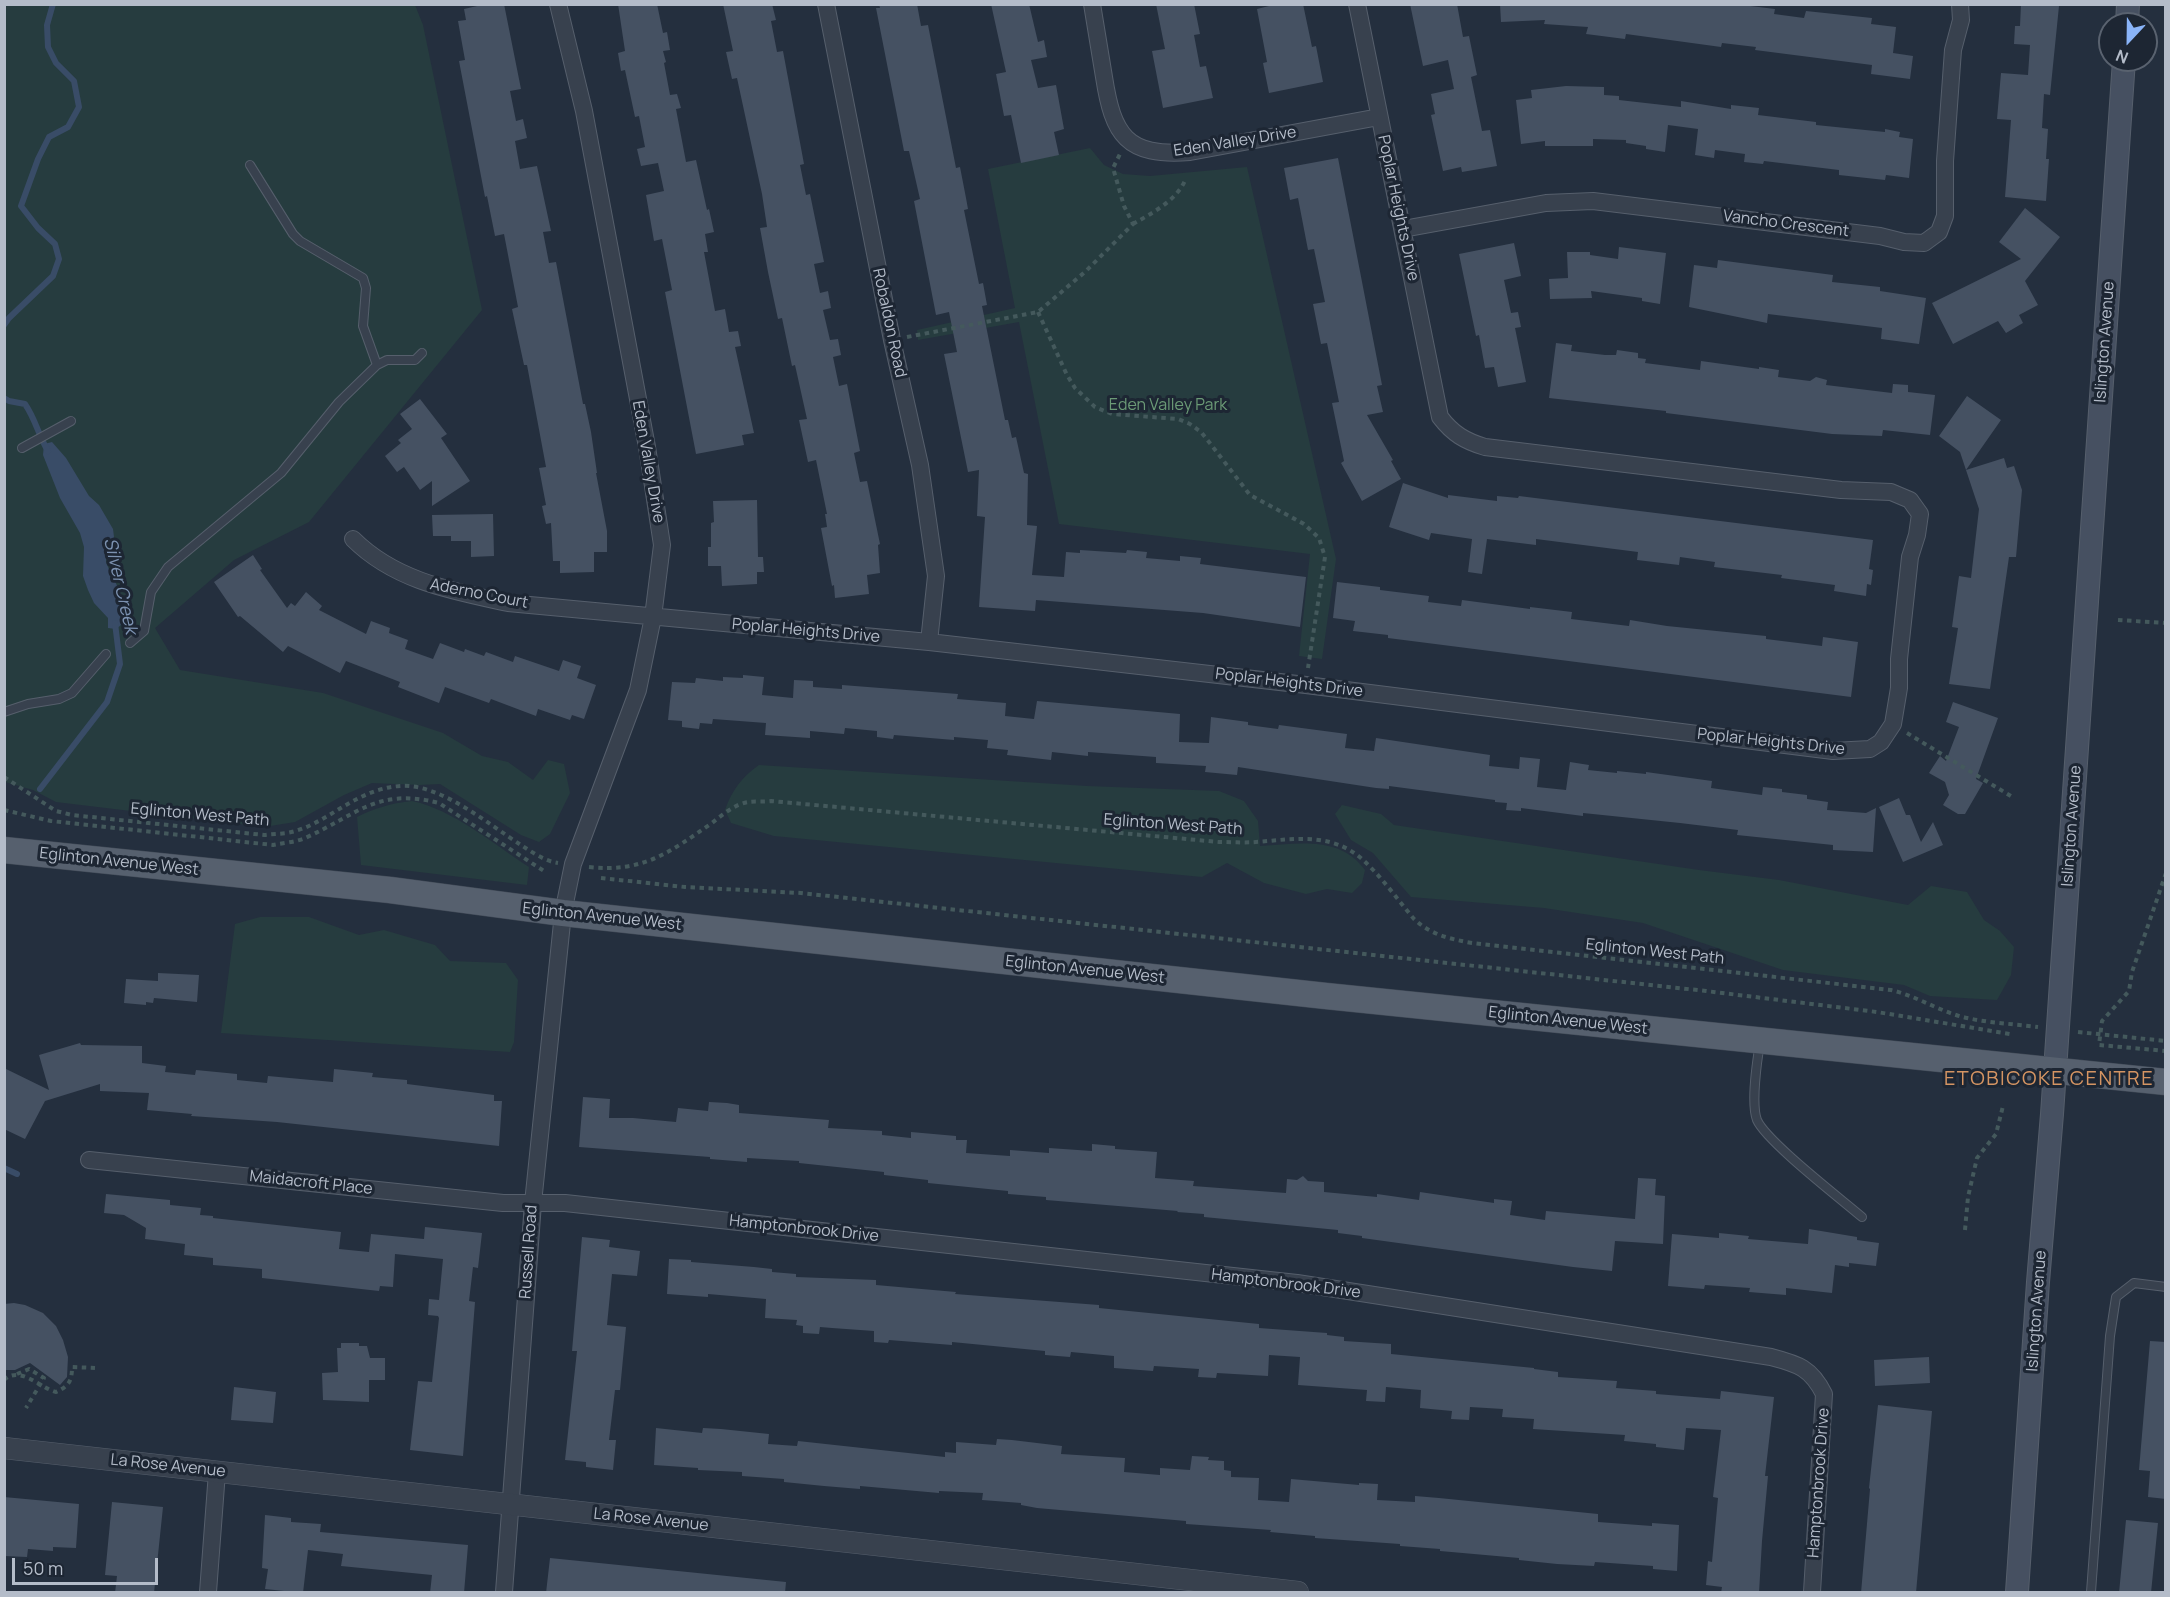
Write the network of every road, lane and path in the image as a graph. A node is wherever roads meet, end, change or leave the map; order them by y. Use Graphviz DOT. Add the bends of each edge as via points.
graph roads {
  1 [pos="558,4"];
  2 [pos="826,4"];
  3 [pos="1092,4"];
  4 [pos="1357,4"];
  5 [pos="1960,4"];
  6 [pos="2123,72"];
  7 [pos="1379,117"];
  8 [pos="1128,140"];
  9 [pos="250,165"];
  10 [pos="1186,178"];
  11 [pos="1132,224"];
  12 [pos="1402,229"];
  13 [pos="1038,312"];
  14 [pos="892,340"];
  15 [pos="422,353"];
  16 [pos="377,365"];
  17 [pos="71,421"];
  18 [pos="22,448"];
  19 [pos="353,539"];
  20 [pos="653,617"];
  21 [pos="2118,620"];
  22 [pos="2166,623"];
  23 [pos="929,642"];
  24 [pos="130,643"];
  25 [pos="106,654"];
  26 [pos="1306,685"];
  27 [pos="4,712"];
  28 [pos="1893,724"];
  29 [pos="4,777"];
  30 [pos="2014,798"];
  31 [pos="4,810"];
  32 [pos="4,850"];
  33 [pos="554,862"];
  34 [pos="594,867"];
  35 [pos="544,871"];
  36 [pos="2166,873"];
  37 [pos="601,878"];
  38 [pos="563,913"];
  39 [pos="2011,1024"];
  40 [pos="2010,1034"];
  41 [pos="2099,1035"];
  42 [pos="1760,1041"];
  43 [pos="2166,1041"];
  44 [pos="2166,1051"];
  45 [pos="2055,1072"];
  46 [pos="2166,1082"];
  47 [pos="2003,1106"];
  48 [pos="89,1160"];
  49 [pos="533,1203"];
  50 [pos="1862,1217"];
  51 [pos="1965,1230"];
  52 [pos="2166,1287"];
  53 [pos="95,1368"];
  54 [pos="16,1374"];
  55 [pos="4,1380"];
  56 [pos="40,1384"];
  57 [pos="26,1408"];
  58 [pos="4,1449"];
  59 [pos="217,1472"];
  60 [pos="510,1505"];
  61 [pos="208,1593"];
  62 [pos="504,1593"];
  63 [pos="1298,1593"];
  64 [pos="1812,1593"];
  65 [pos="2017,1593"];
  66 [pos="2091,1593"];
  1 -- 20 [label="street, Eden Valley Drive" via="584,111 657,511 662,545"];
  2 -- 14 [label="street, Robaldon Road"];
  3 -- 8 [label="street" via="1109,109 1116,128"];
  4 -- 7 [label="street, Poplar Heights Drive"];
  5 -- 12 [label="street, Vancho Crescent" via="1945,161 1945,216 1939,232 1924,243 1593,201 1546,203"];
  6 -- 45 [label="main road, Islington Avenue"];
  7 -- 8 [label="street, Eden Valley Drive" via="1190,152 1160,153"];
  7 -- 12 [label="street, Poplar Heights Drive"];
  8 -- 11 [label="path" via="1113,168"];
  9 -- 16 [label="lane" via="300,241 363,278 363,326"];
  10 -- 11 [label="path" via="1183,187"];
  11 -- 13 [label="path"];
  12 -- 28 [label="street, Poplar Heights Drive" via="1434,399 1440,417 1466,441 1507,450 1891,492 1910,500 1920,514 1911,557"];
  13 -- 14 [label="path"];
  13 -- 26 [label="path" via="1067,375 1095,407 1112,414 1190,424 1209,441 1250,495 1304,524 1319,538 1325,557"];
  14 -- 23 [label="street, Robaldon Road" via="920,465 934,556 936,576"];
  15 -- 16 [label="lane" via="415,360 387,360"];
  16 -- 24 [label="lane" via="339,402 281,473 162,574 151,592 144,631"];
  17 -- 18 [label="lane"];
  19 -- 20 [label="street, Aderno Court" via="365,552 398,572 450,591 508,603"];
  20 -- 23 [label="street, Poplar Heights Drive"];
  20 -- 38 [label="street, Eden Valley Drive" via="638,690 573,864"];
  21 -- 22 [label="path"];
  23 -- 26 [label="street, Poplar Heights Drive"];
  25 -- 27 [label="lane" via="72,693"];
  26 -- 28 [label="street, Poplar Heights Drive" via="1833,751 1870,749 1881,742"];
  28 -- 30 [label="path"];
  29 -- 33 [label="path, Eglinton West Path" via="56,811 264,834 288,833 369,792 401,786 429,789"];
  31 -- 35 [label="path" via="51,821 273,844 303,839 367,805 398,797 420,798 439,803"];
  32 -- 38 [label="main road, Eglinton Avenue West" via="390,890"];
  34 -- 39 [label="path, Eglinton West Path" via="616,869 640,864 661,856 746,802 771,801 1219,842 1317,839 1332,841 1362,859 1414,919 1448,939 1891,990 1967,1018"];
  36 -- 41 [label="path" via="2129,991 2102,1022"];
  37 -- 40 [label="path" via="685,887 801,892 1694,990 1877,1012"];
  38 -- 42 [label="main road, Eglinton Avenue West"];
  38 -- 49 [label="street, Russell Road"];
  41 -- 43 [label="path"];
  41 -- 44 [label="path" via="2099,1045"];
  42 -- 45 [label="main road, Eglinton Avenue West"];
  42 -- 50 [label="lane" via="1755,1072 1757,1120 1773,1140"];
  45 -- 46 [label="main road, Eglinton Avenue West"];
  45 -- 65 [label="main road, Islington Avenue"];
  47 -- 51 [label="path" via="1996,1134 1977,1158"];
  48 -- 49 [label="street, Maidacroft Place"];
  49 -- 60 [label="street, Russell Road"];
  49 -- 64 [label="street, Hamptonbrook Drive" via="565,1203 1298,1283 1798,1364 1816,1378 1824,1394"];
  52 -- 66 [label="lane" via="2134,1283 2116,1298"];
  53 -- 56 [label="path" via="72,1367 70,1382 56,1392"];
  54 -- 55 [label="path"];
  54 -- 56 [label="path"];
  54 -- 56 [label="path" via="31,1369 44,1378"];
  56 -- 57 [label="path"];
  58 -- 59 [label="street, La Rose Avenue"];
  59 -- 60 [label="street, La Rose Avenue"];
  59 -- 61 [label="street"];
  60 -- 62 [label="street, Russell Road"];
  60 -- 63 [label="street, La Rose Avenue"];
}
